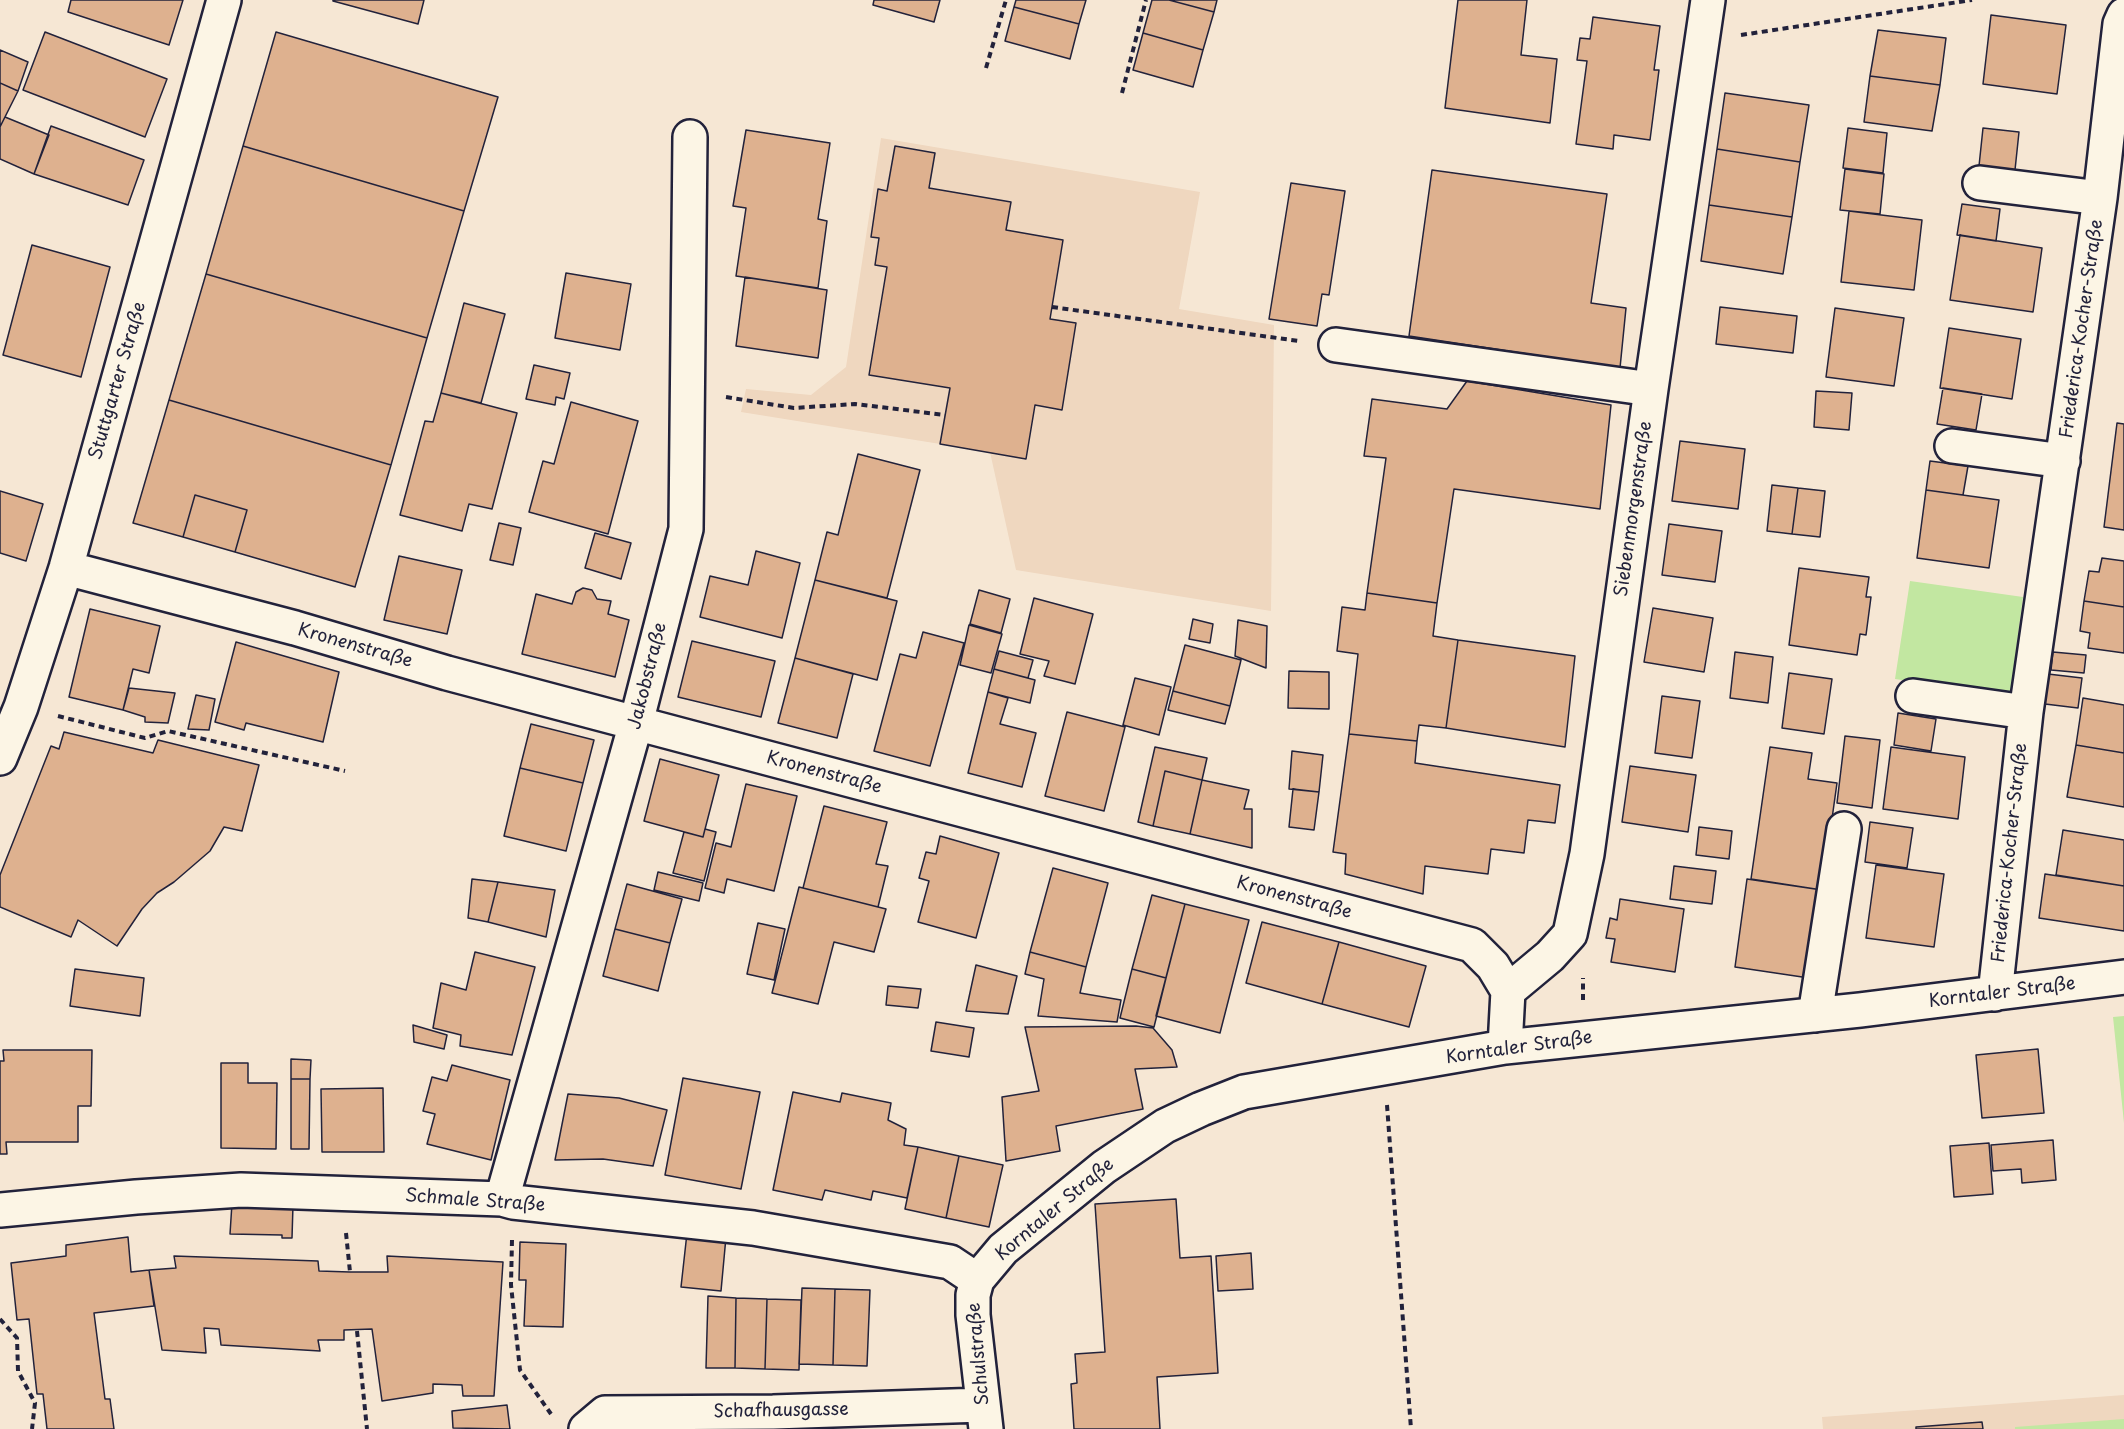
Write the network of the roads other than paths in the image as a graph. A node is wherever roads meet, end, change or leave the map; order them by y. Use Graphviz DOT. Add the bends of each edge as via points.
graph roads {
  1 [pos="224,0"];
  2 [pos="1708,0"];
  3 [pos="2124,15"];
  4 [pos="690,137"];
  5 [pos="1980,183"];
  6 [pos="2100,198"];
  7 [pos="1336,345"];
  8 [pos="1651,389"];
  9 [pos="1952,446"];
  10 [pos="2063,461"];
  11 [pos="66,568"];
  12 [pos="1913,696"];
  13 [pos="2026,712"];
  14 [pos="636,723"];
  15 [pos="0,758"];
  16 [pos="1844,829"];
  17 [pos="2124,977"];
  18 [pos="1508,991"];
  19 [pos="1995,994"];
  20 [pos="1815,1015"];
  21 [pos="1505,1047"];
  22 [pos="508,1200"];
  23 [pos="0,1210"];
  24 [pos="977,1280"];
  25 [pos="984,1417"];
  26 [pos="571,1425"];
  1 -- 11 [label="street, Stuttgarter Straße"];
  2 -- 8 [label="street, Siebenmorgenstraße"];
  3 -- 6 [label="street, Friederica-Kocher-Straße"];
  4 -- 14 [label="street, Jakobstraße" via="686,530"];
  5 -- 6 [label="street, Friederica-Kocher-Straße"];
  6 -- 10 [label="street, Friederica-Kocher-Straße"];
  7 -- 8 [label="street"];
  8 -- 18 [label="street, Siebenmorgenstraße" via="1587,854 1570,934"];
  9 -- 10 [label="street, Friederica-Kocher-Straße"];
  10 -- 13 [label="street, Friederica-Kocher-Straße"];
  11 -- 14 [label="street, Kronenstraße"];
  11 -- 15 [label="street, Stuttgarter Straße" via="21,707"];
  12 -- 13 [label="street"];
  13 -- 19 [label="street, Friederica-Kocher-Straße"];
  14 -- 18 [label="street, Kronenstraße" via="1472,945 1493,966"];
  14 -- 22 [label="street, Jakobstraße"];
  16 -- 20 [label="street"];
  17 -- 19 [label="street, Korntaler Straße"];
  18 -- 21 [label="street"];
  19 -- 20 [label="street, Korntaler Straße"];
  20 -- 21 [label="street, Korntaler Straße"];
  21 -- 24 [label="street, Korntaler Straße" via="1244,1092 1201,1109 1165,1126 1104,1167 1004,1249"];
  22 -- 23 [label="street, Schmale Straße" via="241,1190"];
  22 -- 24 [label="street, Schmale Straße" via="753,1228 950,1262"];
  24 -- 25 [label="street, Schulstraße" via="973,1314"];
  25 -- 26 [label="street, Schafhausgasse" via="605,1413"];
}
